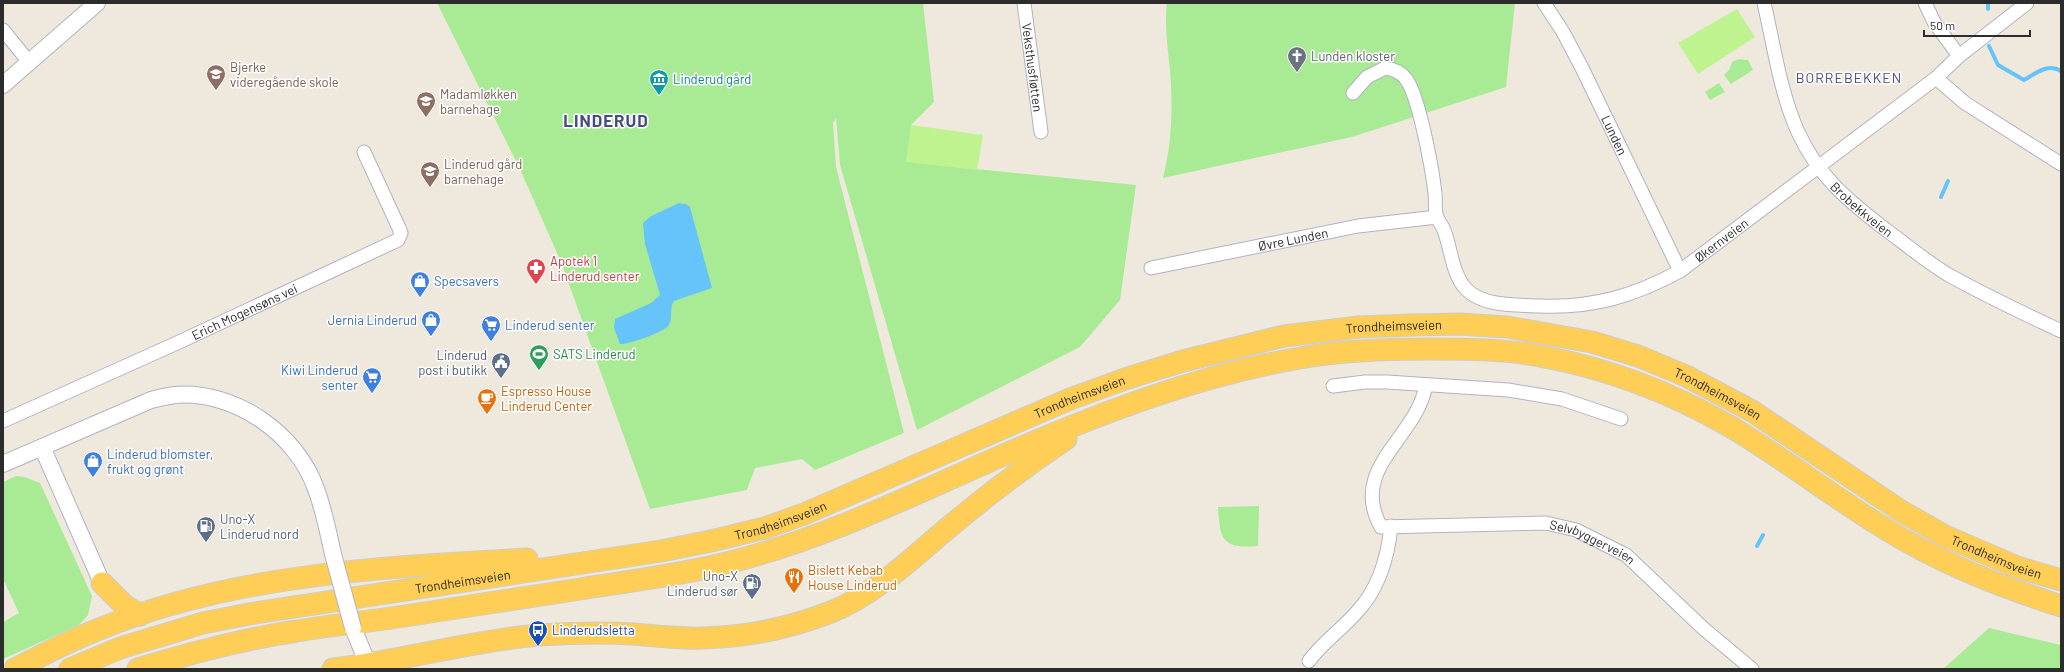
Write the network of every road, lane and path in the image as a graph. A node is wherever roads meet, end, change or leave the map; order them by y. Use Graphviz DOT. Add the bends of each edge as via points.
graph roads {
  1 [pos="97,3"];
  2 [pos="1024,3"];
  3 [pos="1544,3"];
  4 [pos="1764,3"];
  5 [pos="1925,3"];
  6 [pos="2027,3"];
  7 [pos="3,30"];
  8 [pos="1959,56"];
  9 [pos="29,62"];
  10 [pos="1936,78"];
  11 [pos="3,85"];
  12 [pos="1353,93"];
  13 [pos="1041,132"];
  14 [pos="364,152"];
  15 [pos="2061,164"];
  16 [pos="1818,168"];
  17 [pos="1436,217"];
  18 [pos="1150,268"];
  19 [pos="1680,271"];
  20 [pos="2061,331"];
  21 [pos="1426,385"];
  22 [pos="1333,386"];
  23 [pos="1097,418"];
  24 [pos="1621,419"];
  25 [pos="3,421"];
  26 [pos="42,447"];
  27 [pos="3,464"];
  28 [pos="1391,526"];
  29 [pos="602,559"];
  30 [pos="2061,580"];
  31 [pos="102,583"];
  32 [pos="2061,606"];
  33 [pos="140,615"];
  34 [pos="96,630"];
  35 [pos="1309,661"];
  36 [pos="356,662"];
  37 [pos="15,669"];
  38 [pos="70,669"];
  39 [pos="138,669"];
  40 [pos="1752,669"];
  1 -- 9 [label="street"];
  2 -- 13 [label="street, Veksthusfløtten"];
  3 -- 19 [label="street, Lunden" via="1582,68"];
  4 -- 16 [label="street, Brobekkveien" via="1791,117"];
  5 -- 8 [label="street" via="1934,22"];
  6 -- 8 [label="street, Økernveien"];
  7 -- 9 [label="street"];
  8 -- 10 [label="street, Økernveien"];
  9 -- 11 [label="street"];
  10 -- 15 [label="street" via="1965,103"];
  10 -- 16 [label="street, Økernveien"];
  12 -- 17 [label="street" via="1367,77 1385,68 1396,71 1405,78 1418,111 1429,158"];
  14 -- 25 [label="street, Erich Mogensøns vei" via="399,228 401,234 398,240"];
  16 -- 19 [label="street, Økernveien"];
  16 -- 20 [label="street, Brobekkveien" via="1846,198 1924,259 1974,288"];
  17 -- 18 [label="street, Øvre Lunden" via="1358,226"];
  17 -- 19 [label="street, Økernveien" via="1444,228 1457,273 1466,289 1480,299 1553,306 1590,304 1642,290"];
  21 -- 22 [label="street" via="1365,382"];
  21 -- 24 [label="street" via="1482,387 1548,396"];
  21 -- 28 [label="street, Selvbyggerveien" via="1418,410 1374,477 1372,493 1375,517 1381,527"];
  23 -- 32 [label="highway, Trondheimsveien" via="1190,384 1253,367 1310,356 1367,351 1458,349 1542,356 1631,380 1671,396 1735,430 1885,529 1930,555 1992,583"];
  23 -- 36 [label="highway" via="1008,479 868,592 832,611 790,626 743,635 701,638 608,633 537,636"];
  23 -- 39 [label="highway, Trondheimsveien" via="1010,452 814,538 761,554 662,576 289,632 208,649"];
  26 -- 27 [label="street"];
  26 -- 31 [label="street"];
  26 -- 36 [label="street, bridge" via="130,408 176,395 227,402 261,419 298,455 316,488 353,628"];
  28 -- 35 [label="street" via="1387,552 1366,601"];
  28 -- 40 [label="street, Selvbyggerveien" via="1546,522 1576,530 1626,555 1704,629"];
  29 -- 30 [label="highway, Trondheimsveien" via="697,544 765,528 870,487 1070,399 1183,361 1248,344 1313,332 1359,327 1459,324 1514,328 1592,342 1638,356 1686,376 1752,411 1901,511 1945,536 2011,564"];
  29 -- 33 [label="highway" via="530,559 376,568 285,580 219,593"];
  29 -- 38 [label="highway, Trondheimsveien" via="203,623 120,648"];
  31 -- 33 [label="highway" via="124,605"];
  31 -- 34 [label="highway" via="105,608"];
  33 -- 34 [label="highway"];
  34 -- 37 [label="highway"];
}
